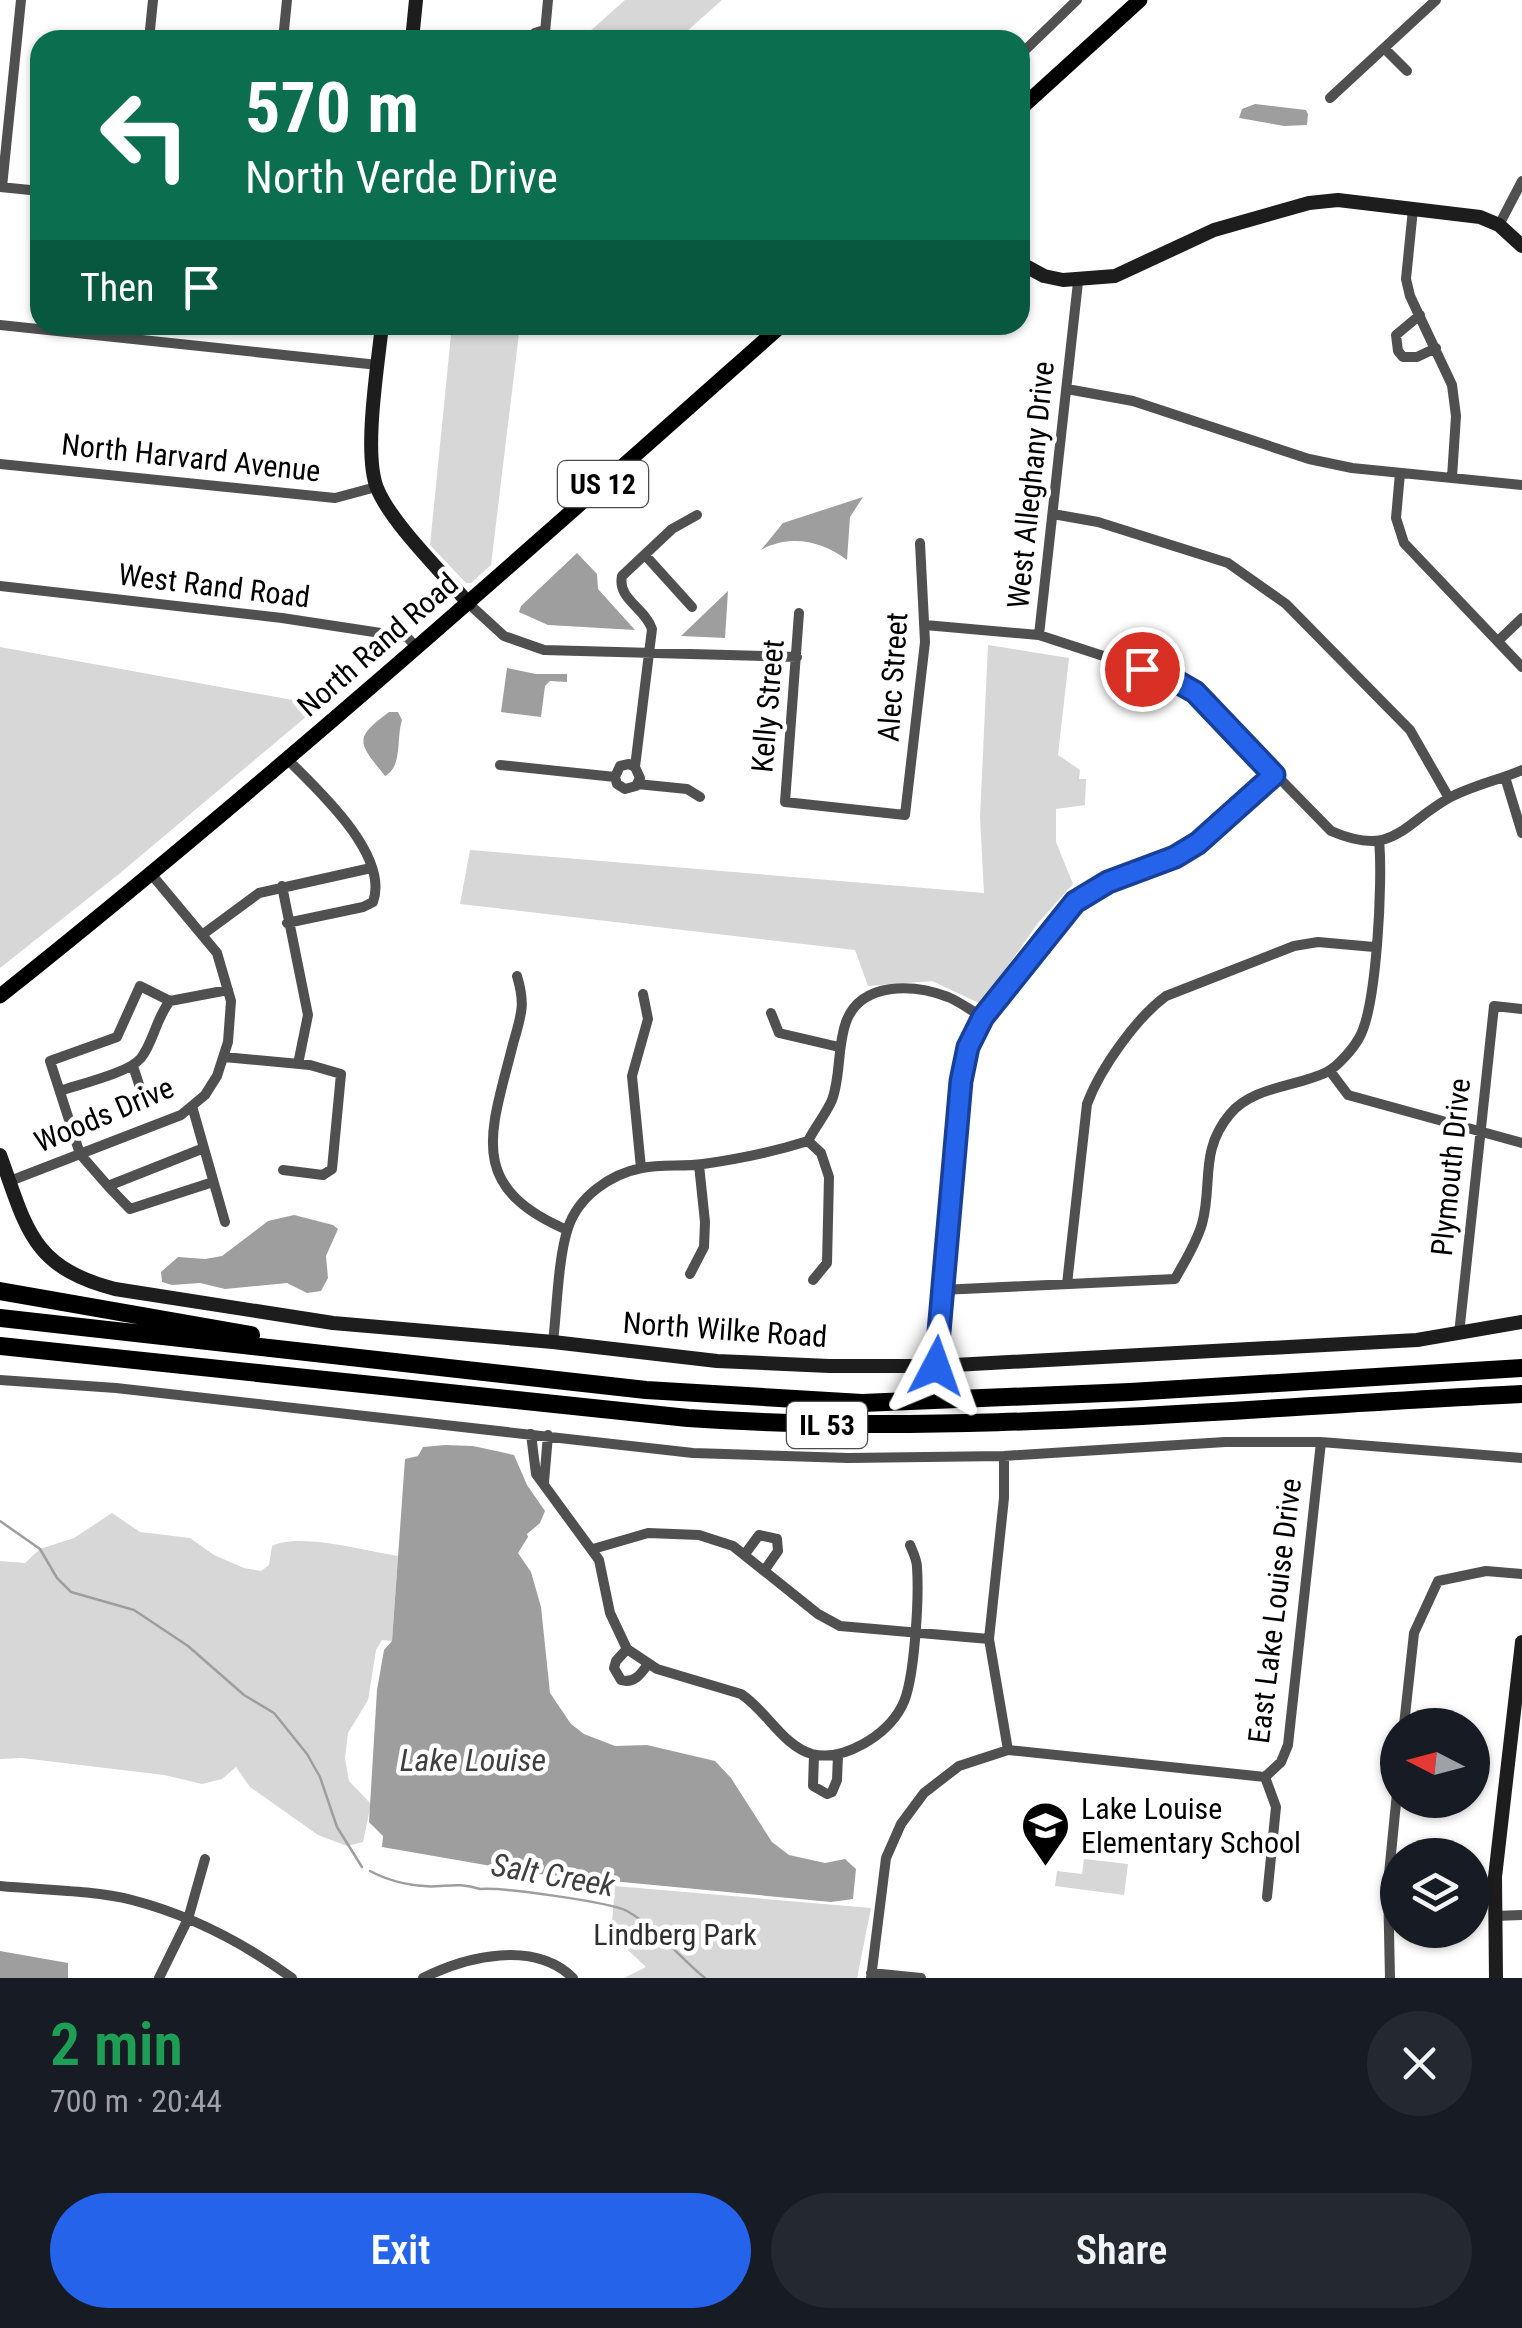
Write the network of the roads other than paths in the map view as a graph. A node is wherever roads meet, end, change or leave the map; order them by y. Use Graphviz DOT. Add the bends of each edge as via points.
graph roads {
  1 [pos="21,0"];
  2 [pos="153,0"];
  3 [pos="287,0"];
  4 [pos="416,0"];
  5 [pos="548,0"];
  6 [pos="1077,0"];
  7 [pos="1140,0"];
  8 [pos="1436,0"];
  9 [pos="150,30"];
  10 [pos="284,30"];
  11 [pos="413,30"];
  12 [pos="548,30"];
  13 [pos="1030,45"];
  14 [pos="1384,48"];
  15 [pos="1407,72"];
  16 [pos="1330,98"];
  17 [pos="1030,100"];
  18 [pos="1522,182"];
  19 [pos="1,187"];
  20 [pos="30,190"];
  21 [pos="1413,209"];
  22 [pos="1499,225"];
  23 [pos="1522,246"];
  24 [pos="1030,269"];
  25 [pos="1078,282"];
  26 [pos="1420,315"];
  27 [pos="0,326"];
  28 [pos="30,327"];
  29 [pos="149,335"];
  30 [pos="381,335"];
  31 [pos="771,335"];
  32 [pos="1436,348"];
  33 [pos="378,365"];
  34 [pos="1067,389"];
  35 [pos="0,464"];
  36 [pos="1400,473"];
  37 [pos="1452,477"];
  38 [pos="1522,486"];
  39 [pos="376,487"];
  40 [pos="1053,514"];
  41 [pos="697,515"];
  42 [pos="920,543"];
  43 [pos="645,555"];
  44 [pos="0,586"];
  45 [pos="468,604"];
  46 [pos="692,607"];
  47 [pos="799,613"];
  48 [pos="1522,618"];
  49 [pos="925,625"];
  50 [pos="1039,635"];
  51 [pos="1499,640"];
  52 [pos="417,648"];
  53 [pos="650,653"];
  54 [pos="797,657"];
  55 [pos="1520,661"];
  56 [pos="288,759"];
  57 [pos="500,765"];
  58 [pos="636,767"];
  59 [pos="1522,770"];
  60 [pos="1274,775"];
  61 [pos="615,776"];
  62 [pos="1504,778"];
  63 [pos="637,784"];
  64 [pos="700,797"];
  65 [pos="1449,798"];
  66 [pos="786,802"];
  67 [pos="1522,833"];
  68 [pos="1379,841"];
  69 [pos="371,868"];
  70 [pos="152,875"];
  71 [pos="282,886"];
  72 [pos="287,923"];
  73 [pos="202,935"];
  74 [pos="1374,947"];
  75 [pos="518,976"];
  76 [pos="228,990"];
  77 [pos="643,994"];
  78 [pos="0,996"];
  79 [pos="170,1001"];
  80 [pos="1522,1008"];
  81 [pos="770,1014"];
  82 [pos="983,1017"];
  83 [pos="839,1047"];
  84 [pos="224,1057"];
  85 [pos="298,1064"];
  86 [pos="132,1066"];
  87 [pos="1330,1071"];
  88 [pos="60,1090"];
  89 [pos="145,1102"];
  90 [pos="192,1106"];
  91 [pos="1480,1134"];
  92 [pos="808,1140"];
  93 [pos="1522,1143"];
  94 [pos="204,1148"];
  95 [pos="80,1154"];
  96 [pos="0,1155"];
  97 [pos="700,1165"];
  98 [pos="642,1168"];
  99 [pos="283,1170"];
  100 [pos="10,1182"];
  101 [pos="214,1182"];
  102 [pos="108,1186"];
  103 [pos="225,1222"];
  104 [pos="567,1230"];
  105 [pos="690,1274"];
  106 [pos="813,1280"];
  107 [pos="1067,1284"];
  108 [pos="941,1290"];
  109 [pos="0,1291"];
  110 [pos="0,1318"];
  111 [pos="1522,1322"];
  112 [pos="1459,1334"];
  113 [pos="553,1342"];
  114 [pos="0,1350"];
  115 [pos="294,1351"];
  116 [pos="936,1366"];
  117 [pos="1522,1368"];
  118 [pos="0,1380"];
  119 [pos="1522,1394"];
  120 [pos="531,1434"];
  121 [pos="548,1435"];
  122 [pos="1321,1442"];
  123 [pos="1004,1456"];
  124 [pos="1522,1458"];
  125 [pos="544,1482"];
  126 [pos="910,1545"];
  127 [pos="593,1549"];
  128 [pos="744,1554"];
  129 [pos="764,1571"];
  130 [pos="1522,1574"];
  131 [pos="914,1634"];
  132 [pos="989,1639"];
  133 [pos="1522,1642"];
  134 [pos="627,1649"];
  135 [pos="648,1664"];
  136 [pos="1520,1675"];
  137 [pos="1406,1708"];
  138 [pos="1008,1750"];
  139 [pos="814,1754"];
  140 [pos="838,1755"];
  141 [pos="1264,1777"];
  142 [pos="1395,1818"];
  143 [pos="206,1859"];
  144 [pos="0,1886"];
  145 [pos="1267,1897"];
  146 [pos="1522,1915"];
  147 [pos="1494,1916"];
  148 [pos="188,1920"];
  149 [pos="871,1976"];
  150 [pos="159,1978"];
  151 [pos="292,1978"];
  152 [pos="423,1978"];
  153 [pos="573,1978"];
  154 [pos="921,1978"];
  155 [pos="1390,1978"];
  156 [pos="1496,1978"];
  1 -- 19 [label="street"];
  2 -- 9 [label="street"];
  3 -- 10 [label="street"];
  4 -- 11 [label="street"];
  5 -- 12 [label="street"];
  6 -- 13 [label="street"];
  7 -- 17 [label="main road"];
  8 -- 14 [label="street"];
  14 -- 15 [label="street"];
  14 -- 16 [label="street"];
  18 -- 22 [label="street"];
  19 -- 20 [label="street"];
  21 -- 22 [label="street"];
  21 -- 25 [label="street" via="1309,203 1214,230 1115,276"];
  21 -- 26 [label="street" via="1406,279"];
  22 -- 23 [label="street"];
  24 -- 25 [label="street"];
  25 -- 34 [label="street, West Alleghany Drive"];
  26 -- 32 [label="street"];
  26 -- 32 [label="street" via="1396,335 1398,351 1411,358"];
  27 -- 28 [label="street"];
  29 -- 33 [label="street"];
  30 -- 33 [label="street"];
  31 -- 45 [label="main road, North Rand Road / US 12"];
  32 -- 37 [label="street" via="1454,401"];
  33 -- 39 [label="street"];
  34 -- 36 [label="street" via="1132,401 1309,460"];
  34 -- 40 [label="street, West Alleghany Drive"];
  35 -- 39 [label="street, North Harvard Avenue" via="335,498"];
  36 -- 37 [label="street"];
  36 -- 51 [label="street" via="1396,518 1404,543"];
  37 -- 38 [label="street"];
  39 -- 45 [label="street"];
  40 -- 50 [label="street, West Alleghany Drive"];
  40 -- 65 [label="street" via="1228,564 1286,604 1410,730"];
  41 -- 43 [label="street"];
  42 -- 49 [label="street, Alec Street"];
  43 -- 46 [label="street"];
  43 -- 53 [label="street" via="620,582 649,620"];
  44 -- 52 [label="street, West Rand Road" via="282,618 407,638"];
  45 -- 52 [label="main road, North Rand Road / US 12"];
  45 -- 53 [label="street" via="504,636 544,650"];
  47 -- 54 [label="street, Kelly Street"];
  48 -- 51 [label="street"];
  49 -- 50 [label="street"];
  49 -- 66 [label="street, Alec Street" via="906,815"];
  50 -- 60 [label="street" via="1195,692"];
  51 -- 55 [label="street"];
  52 -- 56 [label="main road, North Rand Road / US 12"];
  53 -- 54 [label="street"];
  53 -- 58 [label="street"];
  54 -- 66 [label="street, Kelly Street"];
  56 -- 69 [label="street" via="364,846"];
  56 -- 70 [label="main road, North Rand Road / US 12"];
  57 -- 61 [label="street"];
  58 -- 61 [label="street" via="624,764"];
  58 -- 63 [label="street"];
  59 -- 62 [label="street"];
  60 -- 68 [label="street" via="1331,831"];
  60 -- 82 [label="street" via="1198,843 1075,902"];
  61 -- 63 [label="street" via="624,789"];
  62 -- 65 [label="street"];
  62 -- 67 [label="street"];
  63 -- 64 [label="street" via="687,789"];
  65 -- 68 [label="street" via="1409,829"];
  68 -- 74 [label="street"];
  69 -- 71 [label="street"];
  69 -- 72 [label="street" via="376,894 370,904"];
  70 -- 73 [label="street, Woods Drive"];
  70 -- 78 [label="main road, North Rand Road / US 12"];
  71 -- 72 [label="street"];
  71 -- 73 [label="street" via="248,899"];
  72 -- 85 [label="street" via="308,1016"];
  73 -- 76 [label="street, Woods Drive" via="216,952"];
  74 -- 87 [label="street" via="1369,1012 1359,1039"];
  74 -- 107 [label="street" via="1294,946 1150,1008 1094,1084 1087,1104"];
  75 -- 104 [label="street" via="524,1000 493,1124 492,1156 512,1198"];
  76 -- 79 [label="street"];
  76 -- 84 [label="street, Woods Drive"];
  77 -- 98 [label="street" via="648,1019 632,1076"];
  79 -- 86 [label="street"];
  79 -- 88 [label="street" via="140,986 117,1037 50,1061"];
  80 -- 91 [label="street, Plymouth Drive" via="1494,1006"];
  81 -- 83 [label="street" via="779,1033"];
  82 -- 83 [label="street" via="948,997 874,992 846,1018"];
  82 -- 108 [label="street" via="961,1081"];
  83 -- 92 [label="street" via="833,1097"];
  84 -- 85 [label="street"];
  84 -- 90 [label="street, Woods Drive" via="218,1076"];
  85 -- 99 [label="street" via="341,1074 332,1169"];
  86 -- 88 [label="street"];
  86 -- 89 [label="street"];
  87 -- 91 [label="street" via="1348,1095"];
  87 -- 107 [label="street" via="1253,1097 1231,1112 1206,1164 1203,1220 1175,1279"];
  88 -- 95 [label="street"];
  90 -- 94 [label="street"];
  90 -- 95 [label="street, Woods Drive"];
  91 -- 93 [label="street"];
  91 -- 112 [label="street, Plymouth Drive"];
  92 -- 97 [label="street"];
  92 -- 106 [label="street" via="821,1153 828,1176 827,1263"];
  94 -- 101 [label="street"];
  94 -- 102 [label="street"];
  95 -- 100 [label="street, Woods Drive"];
  95 -- 102 [label="street"];
  96 -- 100 [label="street, North Wilke Road"];
  97 -- 98 [label="street"];
  97 -- 105 [label="street" via="704,1247"];
  98 -- 104 [label="street" via="594,1190"];
  100 -- 113 [label="street, North Wilke Road" via="38,1247 87,1282 332,1322"];
  101 -- 102 [label="street" via="130,1209"];
  101 -- 103 [label="street"];
  104 -- 113 [label="street"];
  107 -- 108 [label="street"];
  108 -- 116 [label="street"];
  109 -- 115 [label="highway" via="255,1336"];
  110 -- 115 [label="highway, IL 53"];
  111 -- 112 [label="street, North Wilke Road"];
  112 -- 116 [label="street, North Wilke Road"];
  113 -- 116 [label="street, North Wilke Road" via="718,1361"];
  114 -- 119 [label="highway, IL 53" via="785,1425 1034,1421"];
  115 -- 117 [label="highway, IL 53" via="646,1390 862,1402"];
  118 -- 120 [label="street"];
  120 -- 121 [label="street"];
  120 -- 125 [label="street" via="536,1474"];
  121 -- 123 [label="street" via="693,1453"];
  121 -- 125 [label="street"];
  122 -- 123 [label="street"];
  122 -- 124 [label="street"];
  122 -- 141 [label="street, East Lake Louise Drive" via="1288,1746"];
  123 -- 132 [label="street"];
  125 -- 127 [label="street"];
  126 -- 131 [label="street" via="917,1564"];
  127 -- 128 [label="street" via="648,1534 683,1533"];
  127 -- 134 [label="street"];
  128 -- 129 [label="street"];
  128 -- 129 [label="street" via="759,1535 776,1538 778,1551"];
  129 -- 131 [label="street" via="840,1626"];
  130 -- 137 [label="street" via="1474,1572 1438,1581 1414,1633"];
  131 -- 132 [label="street"];
  131 -- 140 [label="street" via="904,1704 874,1736"];
  132 -- 138 [label="street"];
  133 -- 136 [label="street"];
  134 -- 135 [label="street"];
  134 -- 135 [label="street" via="614,1668 620,1680 638,1677"];
  135 -- 139 [label="street" via="741,1694 791,1742"];
  136 -- 147 [label="street"];
  138 -- 141 [label="street"];
  138 -- 149 [label="street" via="941,1778 901,1824 886,1858"];
  139 -- 140 [label="street"];
  139 -- 140 [label="street" via="813,1786 827,1794 838,1780"];
  141 -- 145 [label="street, East Lake Louise Drive" via="1276,1807"];
  142 -- 155 [label="street"];
  143 -- 148 [label="street"];
  144 -- 148 [label="street" via="129,1899"];
  146 -- 147 [label="street"];
  147 -- 156 [label="street"];
  148 -- 150 [label="street"];
  148 -- 151 [label="street" via="261,1954"];
  149 -- 154 [label="street"];
  152 -- 153 [label="street" via="484,1956 558,1963"];
}
